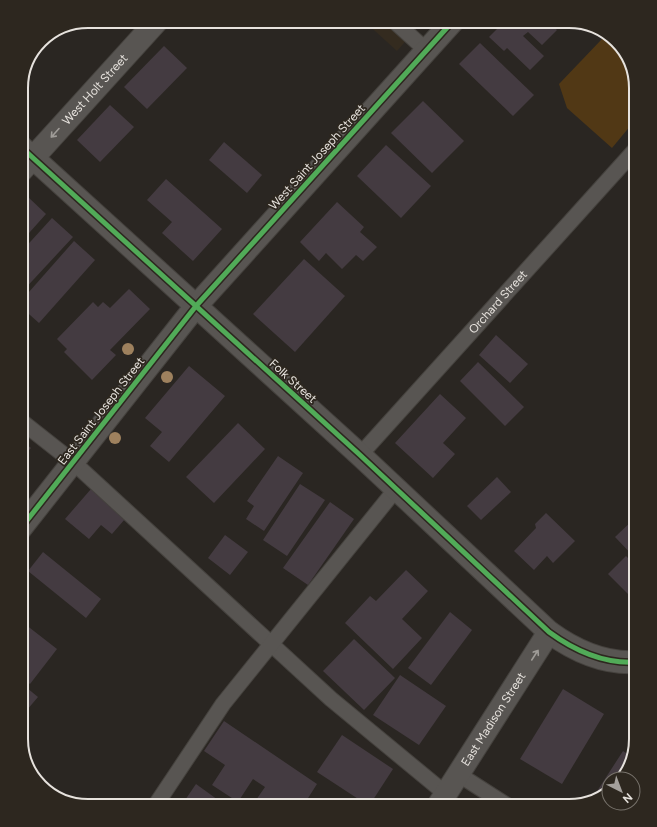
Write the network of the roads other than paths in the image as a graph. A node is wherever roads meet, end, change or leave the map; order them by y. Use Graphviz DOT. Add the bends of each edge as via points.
graph roads {
  1 [pos="150,28"];
  2 [pos="402,28"];
  3 [pos="446,28"];
  4 [pos="426,50"];
  5 [pos="28,155"];
  6 [pos="629,157"];
  7 [pos="28,161"];
  8 [pos="196,306"];
  9 [pos="28,427"];
  10 [pos="360,455"];
  11 [pos="73,462"];
  12 [pos="396,489"];
  13 [pos="28,519"];
  14 [pos="549,632"];
  15 [pos="271,645"];
  16 [pos="629,662"];
  17 [pos="458,774"];
  18 [pos="160,799"];
  19 [pos="441,799"];
  20 [pos="443,799"];
  21 [pos="497,799"];
  1 -- 5 [label="street, West Holt Street, one-way"];
  2 -- 4 [label="lane"];
  3 -- 4 [label="street, West Saint Joseph Street"];
  4 -- 8 [label="street, West Saint Joseph Street"];
  6 -- 10 [label="lane, Orchard Street"];
  7 -- 8 [label="street, Folk Street"];
  8 -- 10 [label="street, Folk Street"];
  8 -- 11 [label="street, East Saint Joseph Street"];
  9 -- 11 [label="lane"];
  10 -- 12 [label="street, Folk Street"];
  11 -- 13 [label="street, East Saint Joseph Street"];
  11 -- 15 [label="lane"];
  12 -- 14 [label="street, Folk Street"];
  12 -- 15 [label="lane"];
  14 -- 16 [label="street, Folk Street" via="586,654 617,662"];
  17 -- 14 [label="street, East Madison Street, one-way"];
  15 -- 18 [label="lane" via="223,704"];
  15 -- 19 [label="lane"];
  17 -- 20 [label="street, East Madison Street"];
  17 -- 21 [label="lane"];
}
